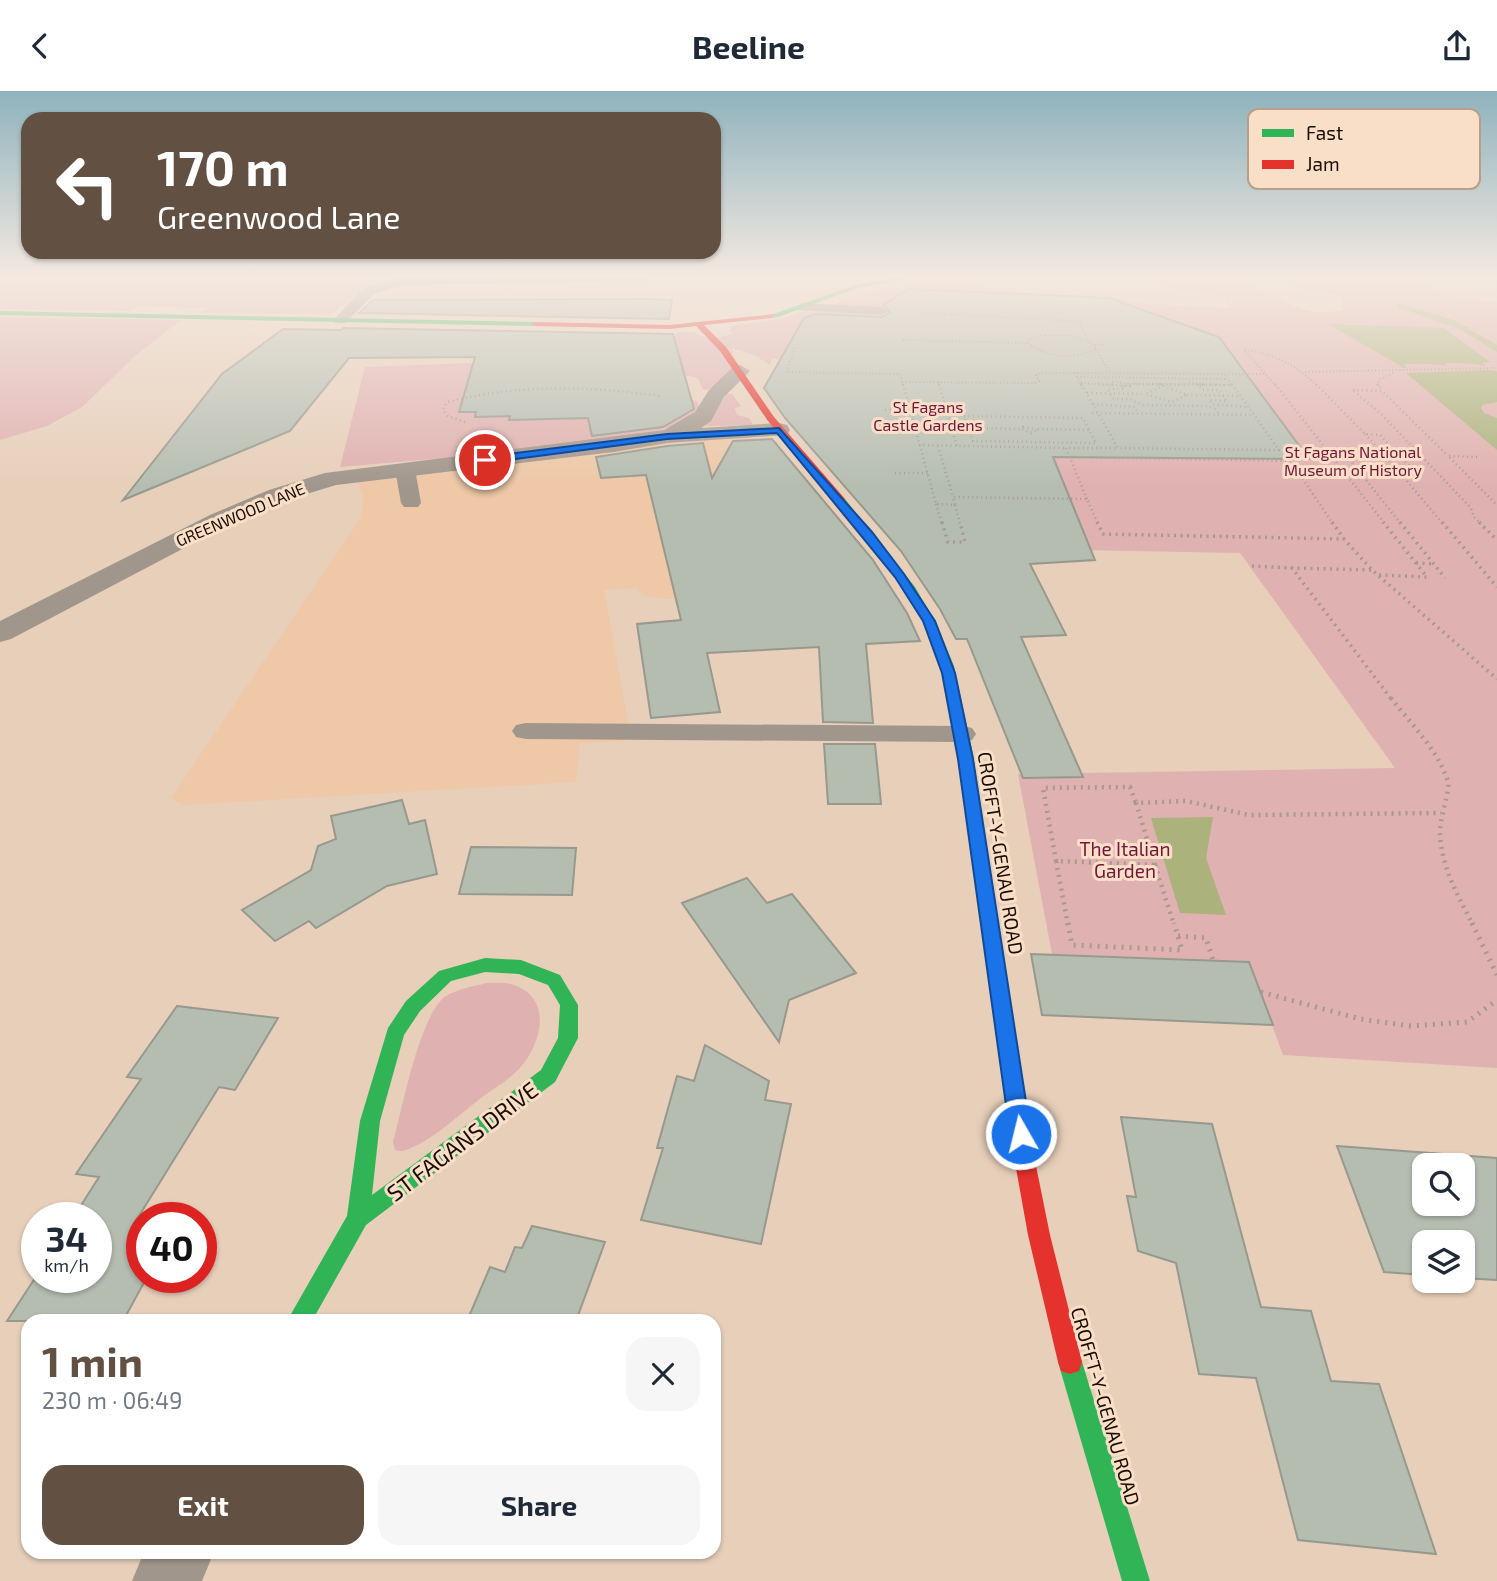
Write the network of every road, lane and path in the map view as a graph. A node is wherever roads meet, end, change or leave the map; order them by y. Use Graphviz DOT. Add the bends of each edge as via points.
graph roads {
  1 [pos="723,347"];
  2 [pos="796,347"];
  3 [pos="1032,347"];
  4 [pos="1096,347"];
  5 [pos="1497,368"];
  6 [pos="1399,370"];
  7 [pos="740,371"];
  8 [pos="1304,372"];
  9 [pos="829,373"];
  10 [pos="1110,373"];
  11 [pos="1152,374"];
  12 [pos="1266,374"];
  13 [pos="1076,375"];
  14 [pos="1226,375"];
  15 [pos="1155,378"];
  16 [pos="1228,379"];
  17 [pos="829,380"];
  18 [pos="1118,380"];
  19 [pos="1194,381"];
  20 [pos="902,382"];
  21 [pos="937,382"];
  22 [pos="1081,383"];
  23 [pos="1113,383"];
  24 [pos="1128,384"];
  25 [pos="1190,385"];
  26 [pos="1205,385"];
  27 [pos="1233,385"];
  28 [pos="1122,386"];
  29 [pos="1160,386"];
  30 [pos="566,387"];
  31 [pos="1199,387"];
  32 [pos="558,390"];
  33 [pos="1382,391"];
  34 [pos="1087,393"];
  35 [pos="1110,394"];
  36 [pos="1144,394"];
  37 [pos="1187,395"];
  38 [pos="1223,395"];
  39 [pos="1240,396"];
  40 [pos="664,397"];
  41 [pos="1133,403"];
  42 [pos="1093,404"];
  43 [pos="1173,404"];
  44 [pos="1212,404"];
  45 [pos="1126,405"];
  46 [pos="1142,405"];
  47 [pos="1206,406"];
  48 [pos="1221,406"];
  49 [pos="1135,407"];
  50 [pos="1248,407"];
  51 [pos="1215,409"];
  52 [pos="885,410"];
  53 [pos="910,410"];
  54 [pos="948,411"];
  55 [pos="1092,413"];
  56 [pos="1097,413"];
  57 [pos="1139,413"];
  58 [pos="1180,414"];
  59 [pos="1219,414"];
  60 [pos="1254,415"];
  61 [pos="1023,417"];
  62 [pos="472,425"];
  63 [pos="1028,427"];
  64 [pos="968,428"];
  65 [pos="1021,429"];
  66 [pos="1038,429"];
  67 [pos="779,430"];
  68 [pos="1089,430"];
  69 [pos="1031,433"];
  70 [pos="1365,434"];
  71 [pos="667,436"];
  72 [pos="1035,442"];
  73 [pos="919,445"];
  74 [pos="938,446"];
  75 [pos="957,446"];
  76 [pos="1066,448"];
  77 [pos="1118,448"];
  78 [pos="1208,449"];
  79 [pos="1383,454"];
  80 [pos="1399,454"];
  81 [pos="1419,455"];
  82 [pos="1448,456"];
  83 [pos="1069,457"];
  84 [pos="1477,457"];
  85 [pos="1215,460"];
  86 [pos="405,469"];
  87 [pos="895,473"];
  88 [pos="928,473"];
  89 [pos="1402,475"];
  90 [pos="1069,478"];
  91 [pos="1078,478"];
  92 [pos="953,497"];
  93 [pos="1087,499"];
  94 [pos="411,503"];
  95 [pos="936,505"];
  96 [pos="955,505"];
  97 [pos="1497,505"];
  98 [pos="1344,539"];
  99 [pos="1497,540"];
  100 [pos="1416,563"];
  101 [pos="1434,564"];
  102 [pos="1252,566"];
  103 [pos="1292,568"];
  104 [pos="1372,570"];
  105 [pos="1379,575"];
  106 [pos="1445,578"];
  107 [pos="1497,587"];
  108 [pos="0,632"];
  109 [pos="1497,679"];
  110 [pos="526,731"];
  111 [pos="962,734"];
  112 [pos="1136,803"];
  113 [pos="1441,813"];
  114 [pos="1056,861"];
  115 [pos="1156,865"];
  116 [pos="1178,936"];
  117 [pos="1213,960"];
  118 [pos="1497,975"];
  119 [pos="1261,992"];
  120 [pos="1497,1000"];
  121 [pos="358,1218"];
  122 [pos="303,1314"];
  123 [pos="177,1559"];
  124 [pos="166,1581"];
  125 [pos="1136,1581"];
  1 -- 7 [label="street, CROFFT-Y-GENAU ROAD"];
  2 -- 9 [label="path" via="786,372"];
  3 -- 4 [label="path" via="1062,355 1083,354"];
  4 -- 10 [label="path"];
  5 -- 6 [label="path"];
  6 -- 8 [label="path"];
  6 -- 33 [label="path" via="1379,380"];
  7 -- 67 [label="street, CROFFT-Y-GENAU ROAD"];
  7 -- 71 [label="street, GREENWOOD LANE" via="716,394 703,416"];
  8 -- 12 [label="path" via="1256,349 1244,350"];
  8 -- 70 [label="path"];
  9 -- 17 [label="path"];
  9 -- 20 [label="path" via="900,375"];
  10 -- 11 [label="path"];
  10 -- 13 [label="path"];
  11 -- 14 [label="path"];
  11 -- 15 [label="path"];
  12 -- 14 [label="path"];
  12 -- 100 [label="path"];
  13 -- 18 [label="path"];
  13 -- 21 [label="path" via="1040,373 1036,375 1040,381 1035,383"];
  13 -- 22 [label="path"];
  14 -- 16 [label="path"];
  15 -- 18 [label="path"];
  15 -- 19 [label="path"];
  15 -- 29 [label="path"];
  16 -- 19 [label="path"];
  16 -- 27 [label="path"];
  18 -- 23 [label="path"];
  18 -- 24 [label="path"];
  19 -- 25 [label="path"];
  19 -- 26 [label="path"];
  20 -- 21 [label="path"];
  20 -- 53 [label="path"];
  21 -- 54 [label="path"];
  22 -- 23 [label="path"];
  22 -- 34 [label="path"];
  23 -- 28 [label="path"];
  24 -- 28 [label="path"];
  24 -- 29 [label="path"];
  25 -- 29 [label="path"];
  25 -- 31 [label="path"];
  26 -- 27 [label="path"];
  26 -- 31 [label="path"];
  27 -- 39 [label="path"];
  28 -- 35 [label="path" via="1124,389 1107,389"];
  29 -- 36 [label="path"];
  29 -- 37 [label="path"];
  30 -- 32 [label="path"];
  30 -- 40 [label="path"];
  30 -- 62 [label="path" via="447,402 443,410 448,416"];
  31 -- 38 [label="path"];
  33 -- 81 [label="path" via="1353,390"];
  33 -- 82 [label="path"];
  34 -- 35 [label="path"];
  34 -- 42 [label="path"];
  35 -- 36 [label="path"];
  35 -- 41 [label="path"];
  36 -- 43 [label="path"];
  37 -- 38 [label="path"];
  37 -- 43 [label="path"];
  38 -- 39 [label="path"];
  38 -- 44 [label="path" via="1227,401 1209,400"];
  39 -- 50 [label="path"];
  41 -- 45 [label="path"];
  41 -- 46 [label="path"];
  42 -- 45 [label="path"];
  42 -- 56 [label="path"];
  43 -- 46 [label="path"];
  43 -- 47 [label="path"];
  43 -- 58 [label="path"];
  44 -- 47 [label="path"];
  44 -- 48 [label="path"];
  45 -- 49 [label="path"];
  46 -- 49 [label="path"];
  47 -- 51 [label="path"];
  48 -- 50 [label="path"];
  48 -- 51 [label="path" via="1223,409"];
  49 -- 57 [label="path"];
  50 -- 60 [label="path"];
  51 -- 59 [label="path"];
  52 -- 53 [label="path"];
  53 -- 54 [label="path"];
  53 -- 73 [label="path"];
  54 -- 75 [label="path"];
  55 -- 56 [label="path"];
  56 -- 57 [label="path"];
  56 -- 77 [label="path"];
  57 -- 58 [label="path"];
  58 -- 59 [label="path"];
  59 -- 60 [label="path"];
  60 -- 78 [label="path" via="1279,450"];
  61 -- 63 [label="path"];
  61 -- 64 [label="path" via="964,416"];
  61 -- 68 [label="path" via="1083,418"];
  63 -- 65 [label="path"];
  63 -- 66 [label="path"];
  64 -- 65 [label="path"];
  64 -- 72 [label="path" via="972,441"];
  65 -- 69 [label="path"];
  66 -- 68 [label="path"];
  66 -- 69 [label="path"];
  67 -- 71 [label="street, GREENWOOD LANE"];
  67 -- 111 [label="street, CROFFT-Y-GENAU ROAD" via="868,534 918,602 943,653"];
  68 -- 72 [label="path" via="1096,443"];
  69 -- 72 [label="path"];
  70 -- 79 [label="path"];
  70 -- 80 [label="path" via="1380,435"];
  71 -- 86 [label="street, GREENWOOD LANE"];
  73 -- 74 [label="path"];
  73 -- 88 [label="path"];
  74 -- 75 [label="path"];
  74 -- 92 [label="path"];
  75 -- 76 [label="path"];
  76 -- 77 [label="path"];
  76 -- 83 [label="path"];
  77 -- 78 [label="path"];
  78 -- 85 [label="path"];
  79 -- 89 [label="path"];
  79 -- 101 [label="path" via="1347,456"];
  80 -- 81 [label="path"];
  80 -- 89 [label="path" via="1419,476"];
  81 -- 99 [label="path"];
  82 -- 84 [label="path"];
  82 -- 97 [label="path"];
  83 -- 85 [label="path"];
  83 -- 91 [label="path"];
  85 -- 98 [label="path" via="1291,461"];
  86 -- 94 [label="lane"];
  86 -- 108 [label="street, GREENWOOD LANE" via="333,478 250,506"];
  87 -- 88 [label="path"];
  88 -- 95 [label="path"];
  89 -- 107 [label="path"];
  90 -- 91 [label="path"];
  91 -- 93 [label="path"];
  92 -- 93 [label="path"];
  92 -- 96 [label="path"];
  93 -- 98 [label="path" via="1103,534"];
  95 -- 96 [label="path"];
  95 -- 96 [label="path" via="948,542 965,542"];
  98 -- 104 [label="path"];
  100 -- 101 [label="path"];
  100 -- 105 [label="path" via="1427,577"];
  101 -- 106 [label="path"];
  102 -- 103 [label="path"];
  103 -- 104 [label="path"];
  103 -- 113 [label="path" via="1438,760 1449,785"];
  104 -- 105 [label="path"];
  105 -- 109 [label="path"];
  110 -- 111 [label="lane"];
  111 -- 125 [label="street, CROFFT-Y-GENAU ROAD" via="1028,1183 1048,1282"];
  112 -- 113 [label="path" via="1186,801 1249,815"];
  112 -- 114 [label="path" via="1130,787 1043,788"];
  112 -- 115 [label="path"];
  113 -- 118 [label="path" via="1446,871"];
  114 -- 115 [label="path"];
  114 -- 116 [label="path" via="1072,945 1182,950"];
  115 -- 116 [label="path"];
  116 -- 117 [label="path" via="1206,938"];
  119 -- 120 [label="path" via="1360,1020 1411,1026 1467,1022"];
  121 -- 121 [label="street, ST FAGANS DRIVE" via="548,1076 568,1038 569,1005 554,981 521,967 485,965 445,976 412,1006 395,1033 370,1121"];
  121 -- 122 [label="street, ST FAGANS DRIVE"];
  123 -- 124 [label="street"];
}
